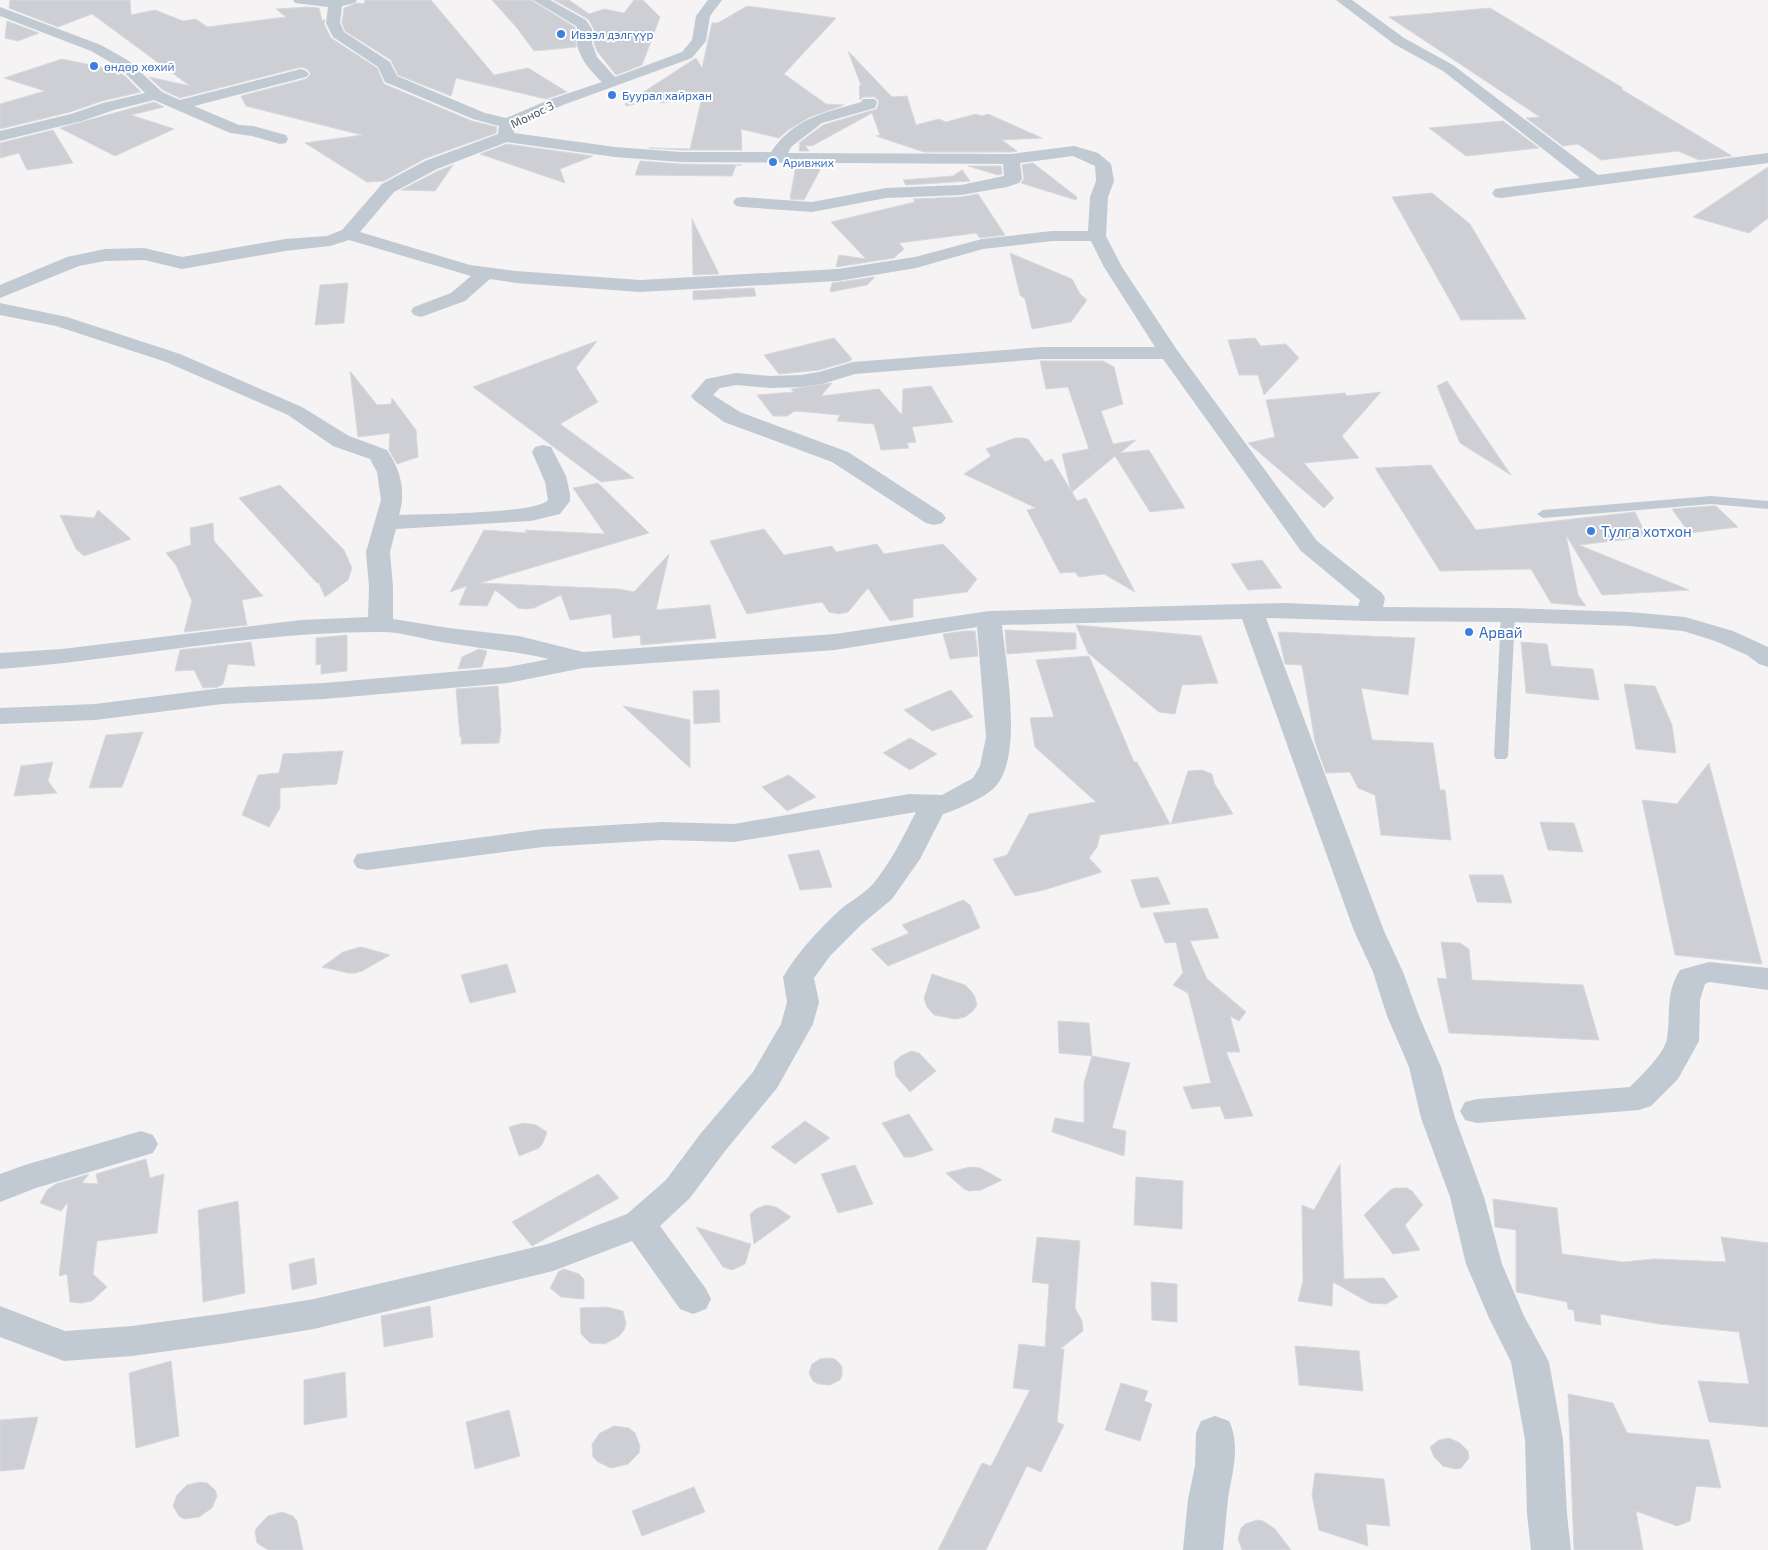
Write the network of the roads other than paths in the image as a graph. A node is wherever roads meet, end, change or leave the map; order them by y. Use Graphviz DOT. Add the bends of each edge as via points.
graph roads {
  1 [pos="300,0"];
  2 [pos="540,0"];
  3 [pos="715,0"];
  4 [pos="1343,0"];
  5 [pos="343,2"];
  6 [pos="0,11"];
  7 [pos="301,74"];
  8 [pos="612,83"];
  9 [pos="156,95"];
  10 [pos="869,102"];
  11 [pos="178,105"];
  12 [pos="507,130"];
  13 [pos="0,136"];
  14 [pos="280,139"];
  15 [pos="776,158"];
  16 [pos="1768,158"];
  17 [pos="1011,159"];
  18 [pos="1595,181"];
  19 [pos="1501,193"];
  20 [pos="742,202"];
  21 [pos="348,234"];
  22 [pos="1097,236"];
  23 [pos="486,273"];
  24 [pos="0,292"];
  25 [pos="0,309"];
  26 [pos="421,311"];
  27 [pos="1169,353"];
  28 [pos="543,452"];
  29 [pos="1768,505"];
  30 [pos="1543,514"];
  31 [pos="934,518"];
  32 [pos="385,523"];
  33 [pos="1251,611"];
  34 [pos="1368,614"];
  35 [pos="1508,615"];
  36 [pos="989,618"];
  37 [pos="380,624"];
  38 [pos="1768,659"];
  39 [pos="583,660"];
  40 [pos="0,661"];
  41 [pos="0,716"];
  42 [pos="1501,756"];
  43 [pos="946,804"];
  44 [pos="366,861"];
  45 [pos="1768,979"];
  46 [pos="1477,1111"];
  47 [pos="141,1144"];
  48 [pos="0,1190"];
  49 [pos="639,1224"];
  50 [pos="693,1298"];
  51 [pos="0,1321"];
  52 [pos="1215,1433"];
  53 [pos="1203,1550"];
  54 [pos="1551,1550"];
  1 -- 5 [label="street"];
  2 -- 8 [label="street" via="583,26 590,60"];
  3 -- 8 [label="street, Монос 3" via="703,16 699,40 687,55"];
  4 -- 18 [label="street" via="1399,41 1448,68"];
  5 -- 12 [label="street" via="333,23 338,34 385,65 390,79"];
  6 -- 9 [label="street" via="96,48 124,64"];
  7 -- 11 [label="street"];
  8 -- 12 [label="street, Монос 3" via="557,102"];
  9 -- 11 [label="street"];
  9 -- 13 [label="street"];
  10 -- 15 [label="street" via="869,105 816,120 785,144"];
  11 -- 14 [label="street" via="236,130"];
  12 -- 15 [label="street" via="615,152 681,158"];
  12 -- 21 [label="street, Монос 3" via="388,188"];
  15 -- 17 [label="street"];
  16 -- 18 [label="street"];
  17 -- 20 [label="street" via="1013,179 961,190 886,193 812,207"];
  17 -- 22 [label="street" via="1074,151 1103,164 1105,181 1099,197"];
  18 -- 19 [label="street"];
  21 -- 23 [label="street"];
  21 -- 24 [label="street" via="330,241 285,245 182,263 144,254 105,255 74,262"];
  22 -- 23 [label="street" via="1052,236 982,244 916,262 838,275 664,286"];
  22 -- 27 [label="street" via="1113,267"];
  23 -- 26 [label="street" via="458,297"];
  25 -- 32 [label="street" via="60,322 173,358 295,411 341,441 379,454 388,472 392,500"];
  27 -- 31 [label="street" via="1042,352 863,367 801,381 736,379 713,383 702,396 732,417 840,457"];
  27 -- 34 [label="street" via="1310,546 1372,598"];
  28 -- 32 [label="street" via="560,493 559,501 552,509 475,519"];
  29 -- 30 [label="lane" via="1711,500"];
  32 -- 37 [label="street" via="378,552"];
  33 -- 34 [label="street" via="1314,610"];
  33 -- 36 [label="street"];
  33 -- 54 [label="street" via="1369,931 1425,1067 1438,1118 1467,1197 1484,1264 1530,1362 1544,1440"];
  34 -- 35 [label="street"];
  35 -- 38 [label="street" via="1685,624 1724,636"];
  35 -- 42 [label="lane"];
  36 -- 39 [label="street" via="835,642"];
  36 -- 43 [label="street" via="999,737 994,766 984,783"];
  37 -- 39 [label="street" via="519,644"];
  37 -- 40 [label="street" via="300,627 62,657"];
  39 -- 41 [label="street" via="508,676 222,696 95,712"];
  43 -- 44 [label="street" via="909,803 734,833 662,831 543,838"];
  43 -- 49 [label="street" via="932,808 906,859 882,892 819,949 798,977 803,1002 797,1024 765,1080 678,1189"];
  45 -- 46 [label="street" via="1709,972 1691,978 1684,1000 1683,1041 1666,1071 1639,1098"];
  47 -- 48 [label="street" via="25,1178"];
  49 -- 50 [label="street"];
  49 -- 51 [label="street" via="553,1257 314,1314 226,1328 132,1341 64,1346"];
  52 -- 53 [label="street" via="1216,1466 1208,1499"];
}
